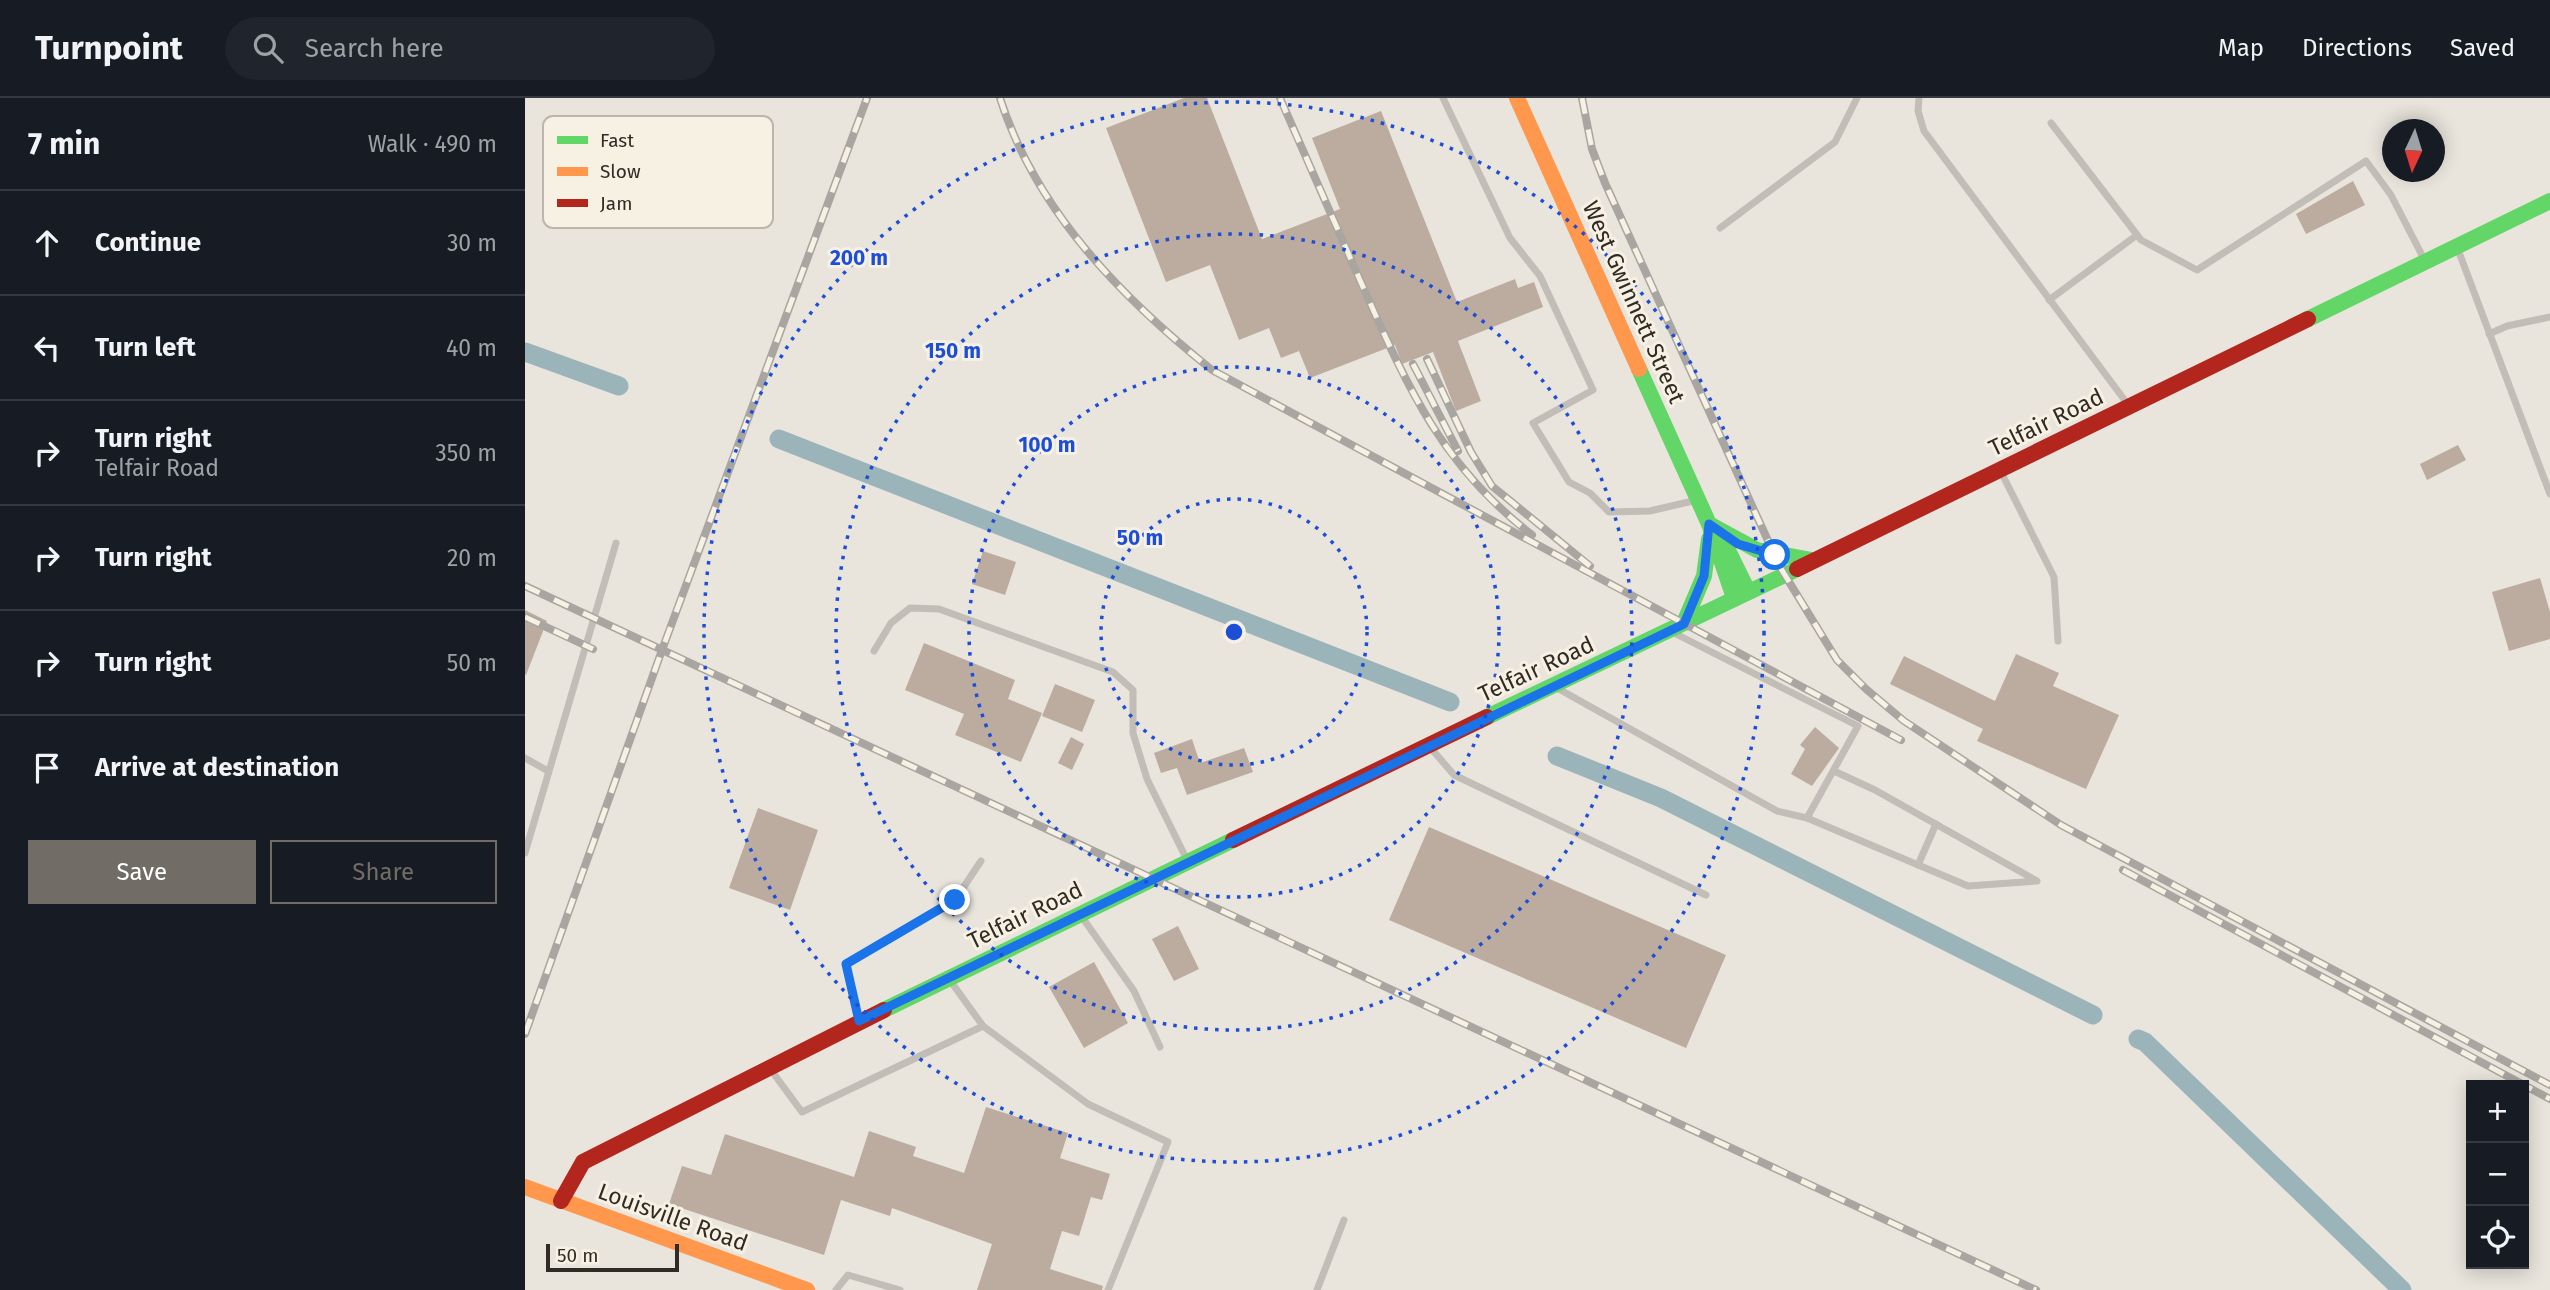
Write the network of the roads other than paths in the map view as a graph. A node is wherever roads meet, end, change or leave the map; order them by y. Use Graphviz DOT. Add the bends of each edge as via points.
graph roads {
  1 [pos="1443,98"];
  2 [pos="1517,98"];
  3 [pos="1857,98"];
  4 [pos="1919,98"];
  5 [pos="2050,123"];
  6 [pos="2550,201"];
  7 [pos="1720,228"];
  8 [pos="2137,235"];
  9 [pos="2456,247"];
  10 [pos="2426,261"];
  11 [pos="2049,300"];
  12 [pos="2550,317"];
  13 [pos="2490,334"];
  14 [pos="2129,406"];
  15 [pos="2000,470"];
  16 [pos="2547,480"];
  17 [pos="2550,495"];
  18 [pos="1698,499"];
  19 [pos="1709,524"];
  20 [pos="616,543"];
  21 [pos="1813,561"];
  22 [pos="1741,595"];
  23 [pos="1677,627"];
  24 [pos="2059,640"];
  25 [pos="874,651"];
  26 [pos="1554,686"];
  27 [pos="1428,746"];
  28 [pos="525,758"];
  29 [pos="548,771"];
  30 [pos="1833,771"];
  31 [pos="1807,818"];
  32 [pos="1936,824"];
  33 [pos="525,853"];
  34 [pos="981,862"];
  35 [pos="1188,863"];
  36 [pos="1918,865"];
  37 [pos="1706,895"];
  38 [pos="1079,914"];
  39 [pos="949,978"];
  40 [pos="859,1021"];
  41 [pos="983,1026"];
  42 [pos="1160,1047"];
  43 [pos="768,1066"];
  44 [pos="525,1186"];
  45 [pos="561,1200"];
  46 [pos="1344,1220"];
  47 [pos="807,1290"];
  48 [pos="836,1290"];
  49 [pos="900,1290"];
  50 [pos="1108,1290"];
  51 [pos="1317,1290"];
  1 -- 18 [label="lane" via="1510,238 1540,276 1593,390 1533,423 1569,482 1590,493 1609,512 1650,511"];
  2 -- 18 [label="street, West Gwinnett Street"];
  3 -- 7 [label="lane" via="1835,142"];
  4 -- 11 [label="lane" via="1924,131"];
  5 -- 8 [label="lane"];
  6 -- 9 [label="street, Telfair Road"];
  8 -- 10 [label="lane" via="2197,270 2366,161 2391,195"];
  8 -- 11 [label="lane"];
  9 -- 10 [label="street, Telfair Road"];
  9 -- 13 [label="lane"];
  10 -- 14 [label="street, Telfair Road"];
  11 -- 14 [label="lane"];
  12 -- 13 [label="lane"];
  13 -- 16 [label="lane"];
  14 -- 15 [label="street, Telfair Road"];
  15 -- 21 [label="street, Telfair Road"];
  15 -- 24 [label="lane" via="2054,577"];
  16 -- 17 [label="lane"];
  18 -- 19 [label="street, West Gwinnett Street"];
  19 -- 21 [label="street" via="1738,544 1762,553"];
  19 -- 22 [label="street, West Gwinnett Street"];
  19 -- 23 [label="street" via="1704,576"];
  20 -- 29 [label="lane"];
  21 -- 22 [label="street, Telfair Road"];
  22 -- 23 [label="street, Telfair Road"];
  23 -- 26 [label="street, Telfair Road"];
  23 -- 30 [label="lane" via="1859,726"];
  25 -- 35 [label="lane" via="891,623 910,608 939,609 1113,672 1133,690 1133,733 1147,779"];
  26 -- 27 [label="street, Telfair Road"];
  26 -- 31 [label="lane" via="1776,811"];
  27 -- 35 [label="street, Telfair Road"];
  27 -- 37 [label="lane" via="1454,775"];
  28 -- 29 [label="lane"];
  29 -- 33 [label="lane"];
  30 -- 31 [label="lane"];
  30 -- 32 [label="lane"];
  31 -- 36 [label="lane"];
  32 -- 36 [label="lane"];
  32 -- 36 [label="lane" via="2037,881 1968,886"];
  34 -- 40 [label="lane" via="955,900 846,964"];
  35 -- 38 [label="street, Telfair Road"];
  38 -- 39 [label="street, Telfair Road"];
  38 -- 42 [label="lane" via="1134,991"];
  39 -- 40 [label="street, Telfair Road"];
  39 -- 41 [label="lane"];
  40 -- 43 [label="street, Telfair Road"];
  41 -- 43 [label="lane" via="802,1112"];
  41 -- 50 [label="lane" via="1088,1104 1168,1142"];
  43 -- 45 [label="street, Telfair Road" via="583,1162"];
  44 -- 45 [label="street, Louisville Road"];
  45 -- 47 [label="street, Louisville Road"];
  46 -- 51 [label="lane"];
  48 -- 49 [label="lane" via="848,1275"];
}
